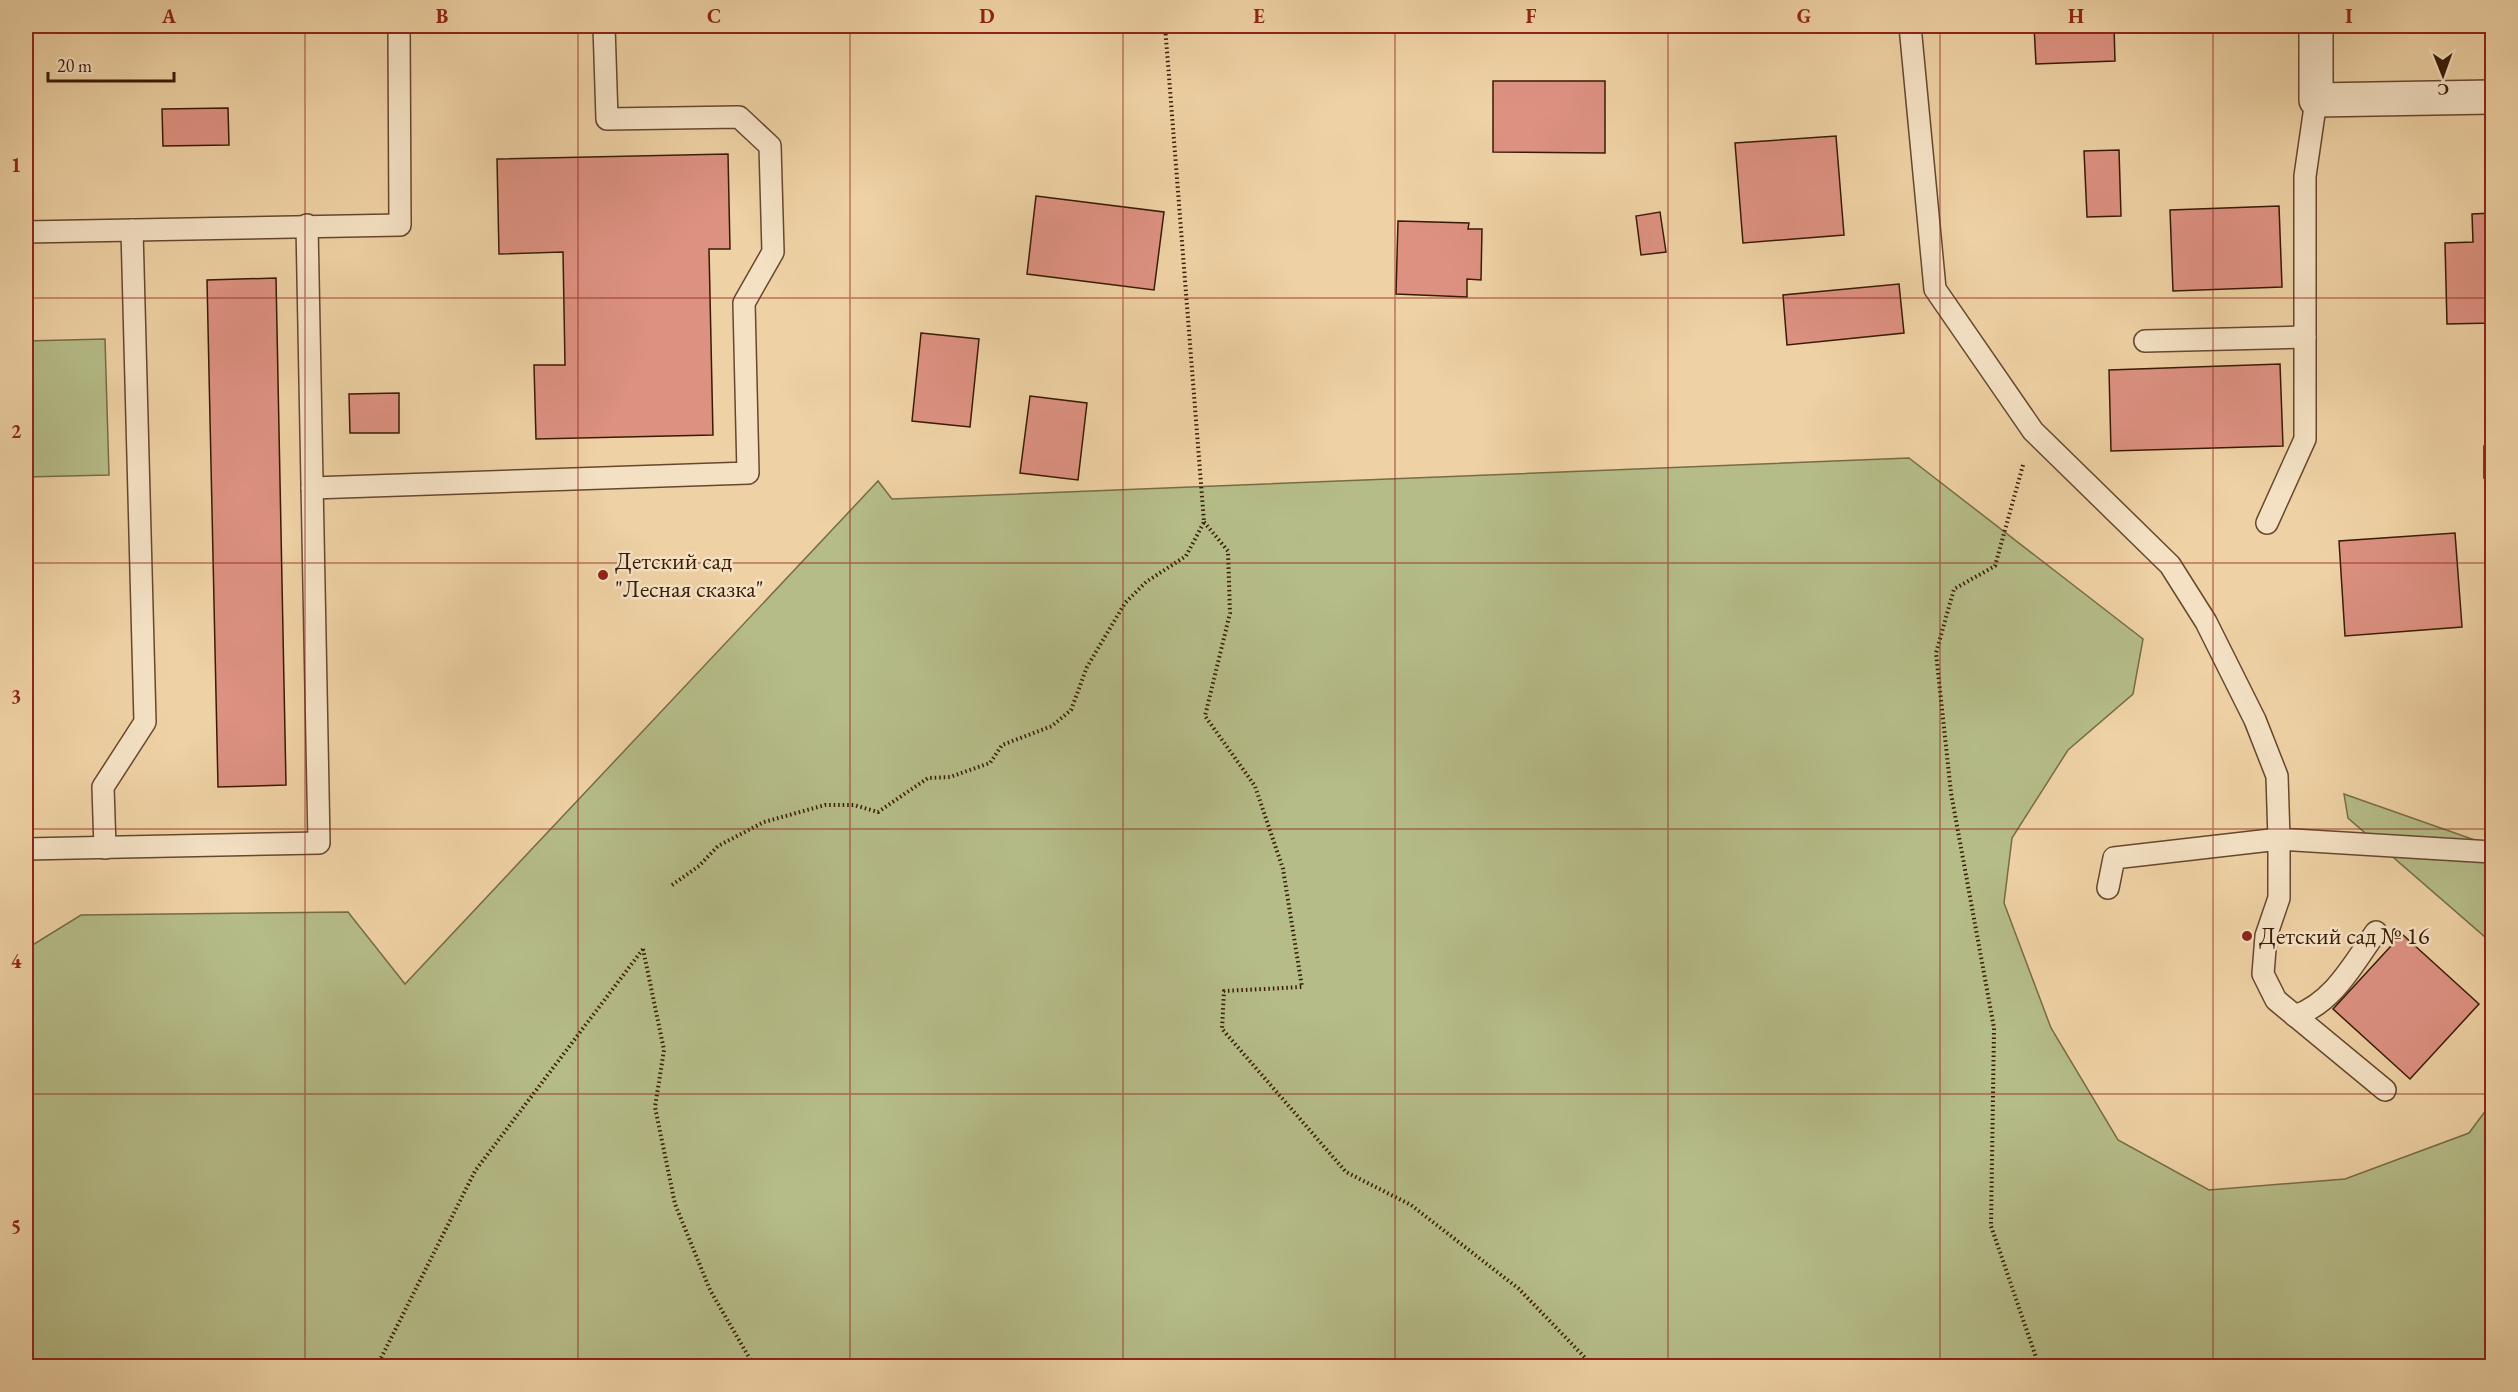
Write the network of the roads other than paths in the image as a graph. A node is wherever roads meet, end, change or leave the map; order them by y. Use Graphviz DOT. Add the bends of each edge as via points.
graph roads {
  1 [pos="399,26"];
  2 [pos="604,26"];
  3 [pos="1910,26"];
  4 [pos="2316,26"];
  5 [pos="2493,97"];
  6 [pos="2316,100"];
  7 [pos="307,225"];
  8 [pos="132,230"];
  9 [pos="26,232"];
  10 [pos="2305,337"];
  11 [pos="2145,341"];
  12 [pos="312,488"];
  13 [pos="2267,523"];
  14 [pos="2279,839"];
  15 [pos="105,848"];
  16 [pos="26,849"];
  17 [pos="2493,852"];
  18 [pos="2108,888"];
  19 [pos="2376,932"];
  20 [pos="2295,1016"];
  21 [pos="2385,1090"];
  1 -- 7 [label="lane" via="400,225"];
  2 -- 12 [label="lane" via="607,119 739,117 770,146 773,252 744,303 748,473"];
  3 -- 14 [label="lane" via="1935,289 2033,430 2170,565 2206,622 2255,720 2277,776"];
  4 -- 6 [label="street"];
  5 -- 6 [label="street"];
  6 -- 10 [label="lane" via="2305,176"];
  7 -- 8 [label="lane"];
  7 -- 12 [label="lane"];
  8 -- 9 [label="lane"];
  8 -- 15 [label="lane" via="145,722 103,787"];
  10 -- 11 [label="lane"];
  10 -- 13 [label="lane" via="2305,439"];
  12 -- 15 [label="lane" via="319,843"];
  14 -- 17 [label="lane"];
  14 -- 18 [label="lane" via="2114,858"];
  14 -- 20 [label="lane" via="2279,898 2266,936 2263,974 2276,1000"];
  15 -- 16 [label="lane"];
  19 -- 20 [label="lane" via="2332,993 2320,1004"];
  20 -- 21 [label="lane"];
}
